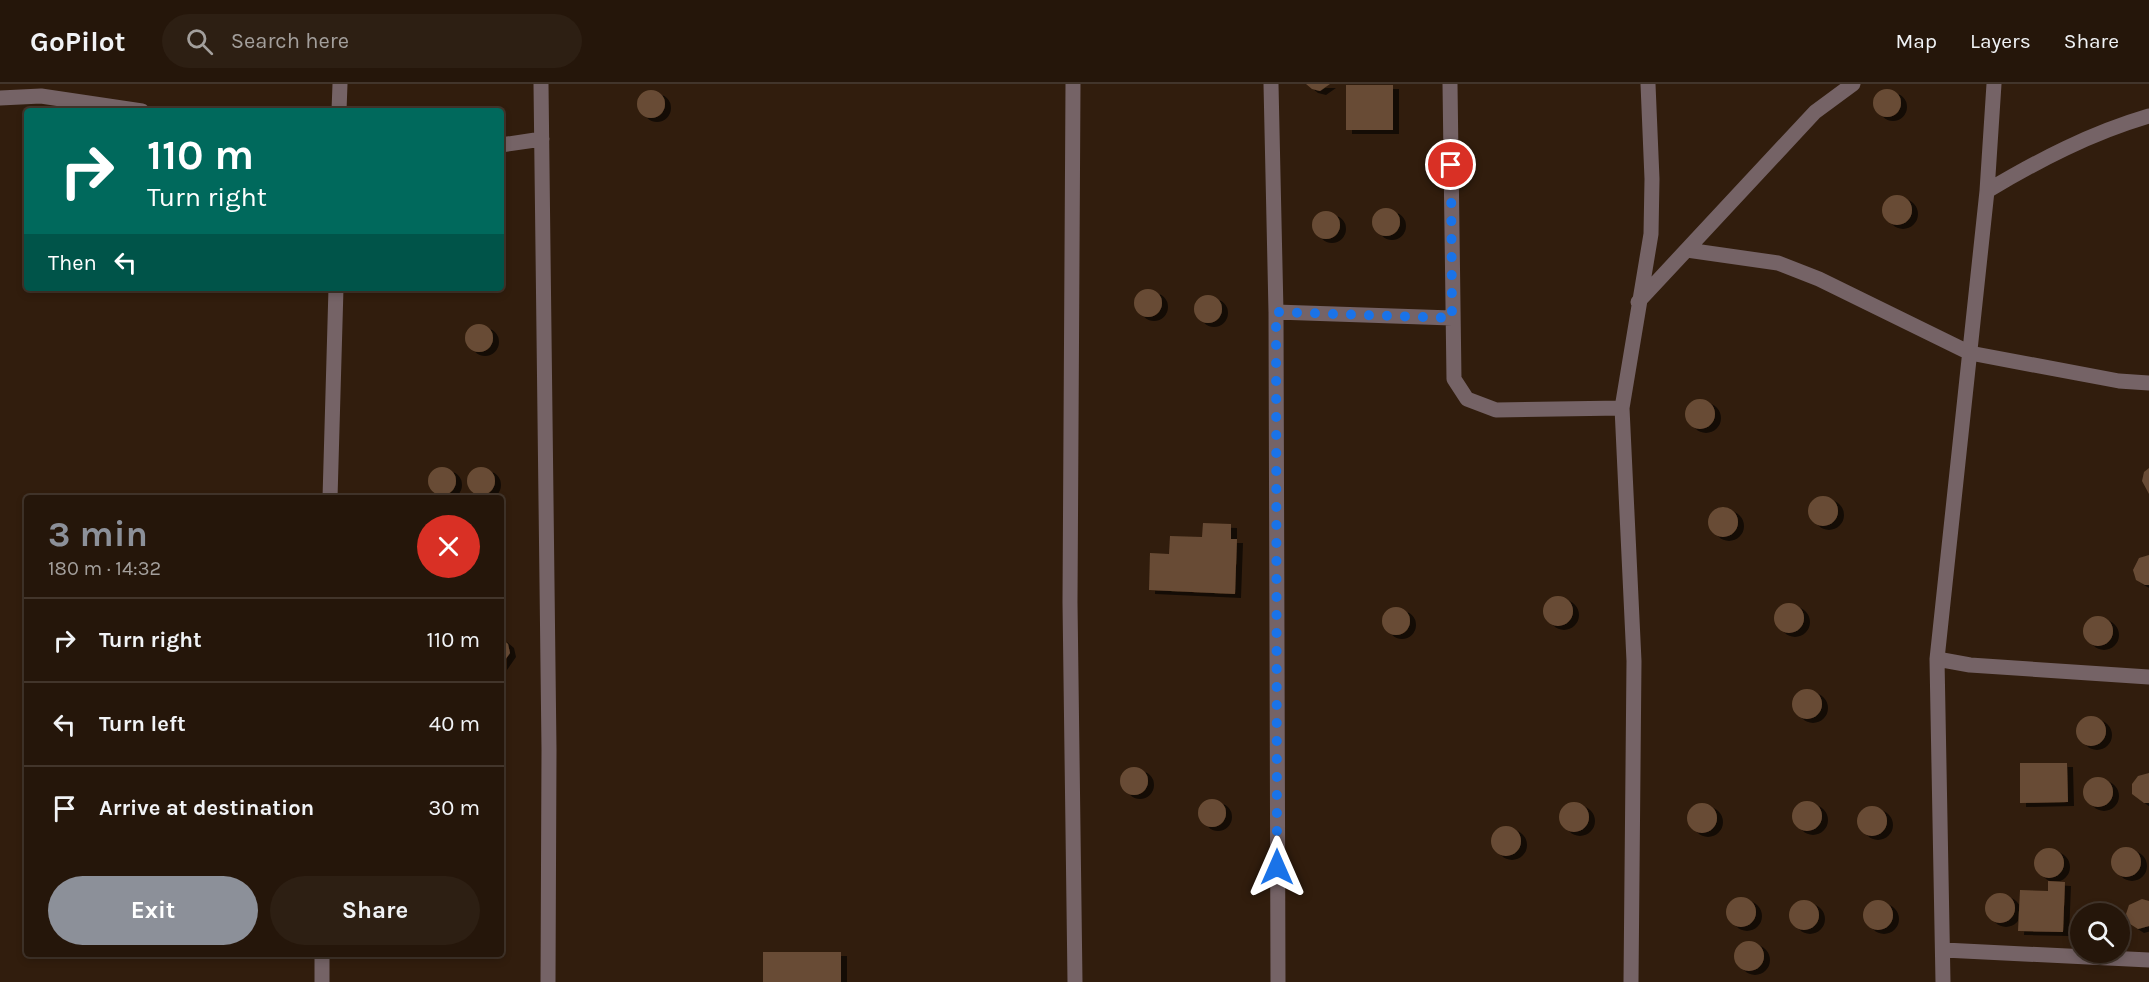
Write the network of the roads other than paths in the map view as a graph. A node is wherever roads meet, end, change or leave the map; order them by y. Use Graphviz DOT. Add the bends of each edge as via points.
graph roads {
  1 [pos="340,84"];
  2 [pos="541,84"];
  3 [pos="1073,84"];
  4 [pos="1271,84"];
  5 [pos="1450,84"];
  6 [pos="1648,84"];
  7 [pos="1853,84"];
  8 [pos="1994,84"];
  9 [pos="0,98"];
  10 [pos="122,108"];
  11 [pos="339,108"];
  12 [pos="2149,116"];
  13 [pos="542,139"];
  14 [pos="504,145"];
  15 [pos="1987,191"];
  16 [pos="1687,250"];
  17 [pos="336,291"];
  18 [pos="1638,302"];
  19 [pos="1276,312"];
  20 [pos="1452,318"];
  21 [pos="1970,352"];
  22 [pos="2149,383"];
  23 [pos="1622,408"];
  24 [pos="330,495"];
  25 [pos="1937,659"];
  26 [pos="2149,677"];
  27 [pos="1944,950"];
  28 [pos="322,957"];
  29 [pos="2149,960"];
  30 [pos="322,982"];
  31 [pos="548,982"];
  32 [pos="1075,982"];
  33 [pos="1278,982"];
  34 [pos="1631,982"];
  35 [pos="1942,982"];
  1 -- 11 [label="street"];
  2 -- 13 [label="street"];
  3 -- 32 [label="street" via="1070,602"];
  4 -- 19 [label="street"];
  5 -- 20 [label="street"];
  6 -- 18 [label="street" via="1651,234"];
  7 -- 16 [label="street" via="1815,112"];
  8 -- 15 [label="street"];
  9 -- 10 [label="street" via="41,96"];
  12 -- 15 [label="street" via="2115,126 2042,158"];
  13 -- 14 [label="street"];
  13 -- 31 [label="street"];
  15 -- 21 [label="street"];
  16 -- 18 [label="street"];
  16 -- 21 [label="street" via="1778,263"];
  17 -- 24 [label="street"];
  18 -- 23 [label="street"];
  19 -- 20 [label="street"];
  19 -- 33 [label="street"];
  20 -- 23 [label="street" via="1454,379 1467,399 1496,410"];
  21 -- 22 [label="street" via="2119,381"];
  21 -- 25 [label="street"];
  23 -- 34 [label="street" via="1634,661"];
  25 -- 26 [label="street" via="1970,665"];
  25 -- 27 [label="street"];
  27 -- 29 [label="street"];
  27 -- 35 [label="street"];
  28 -- 30 [label="street"];
}
